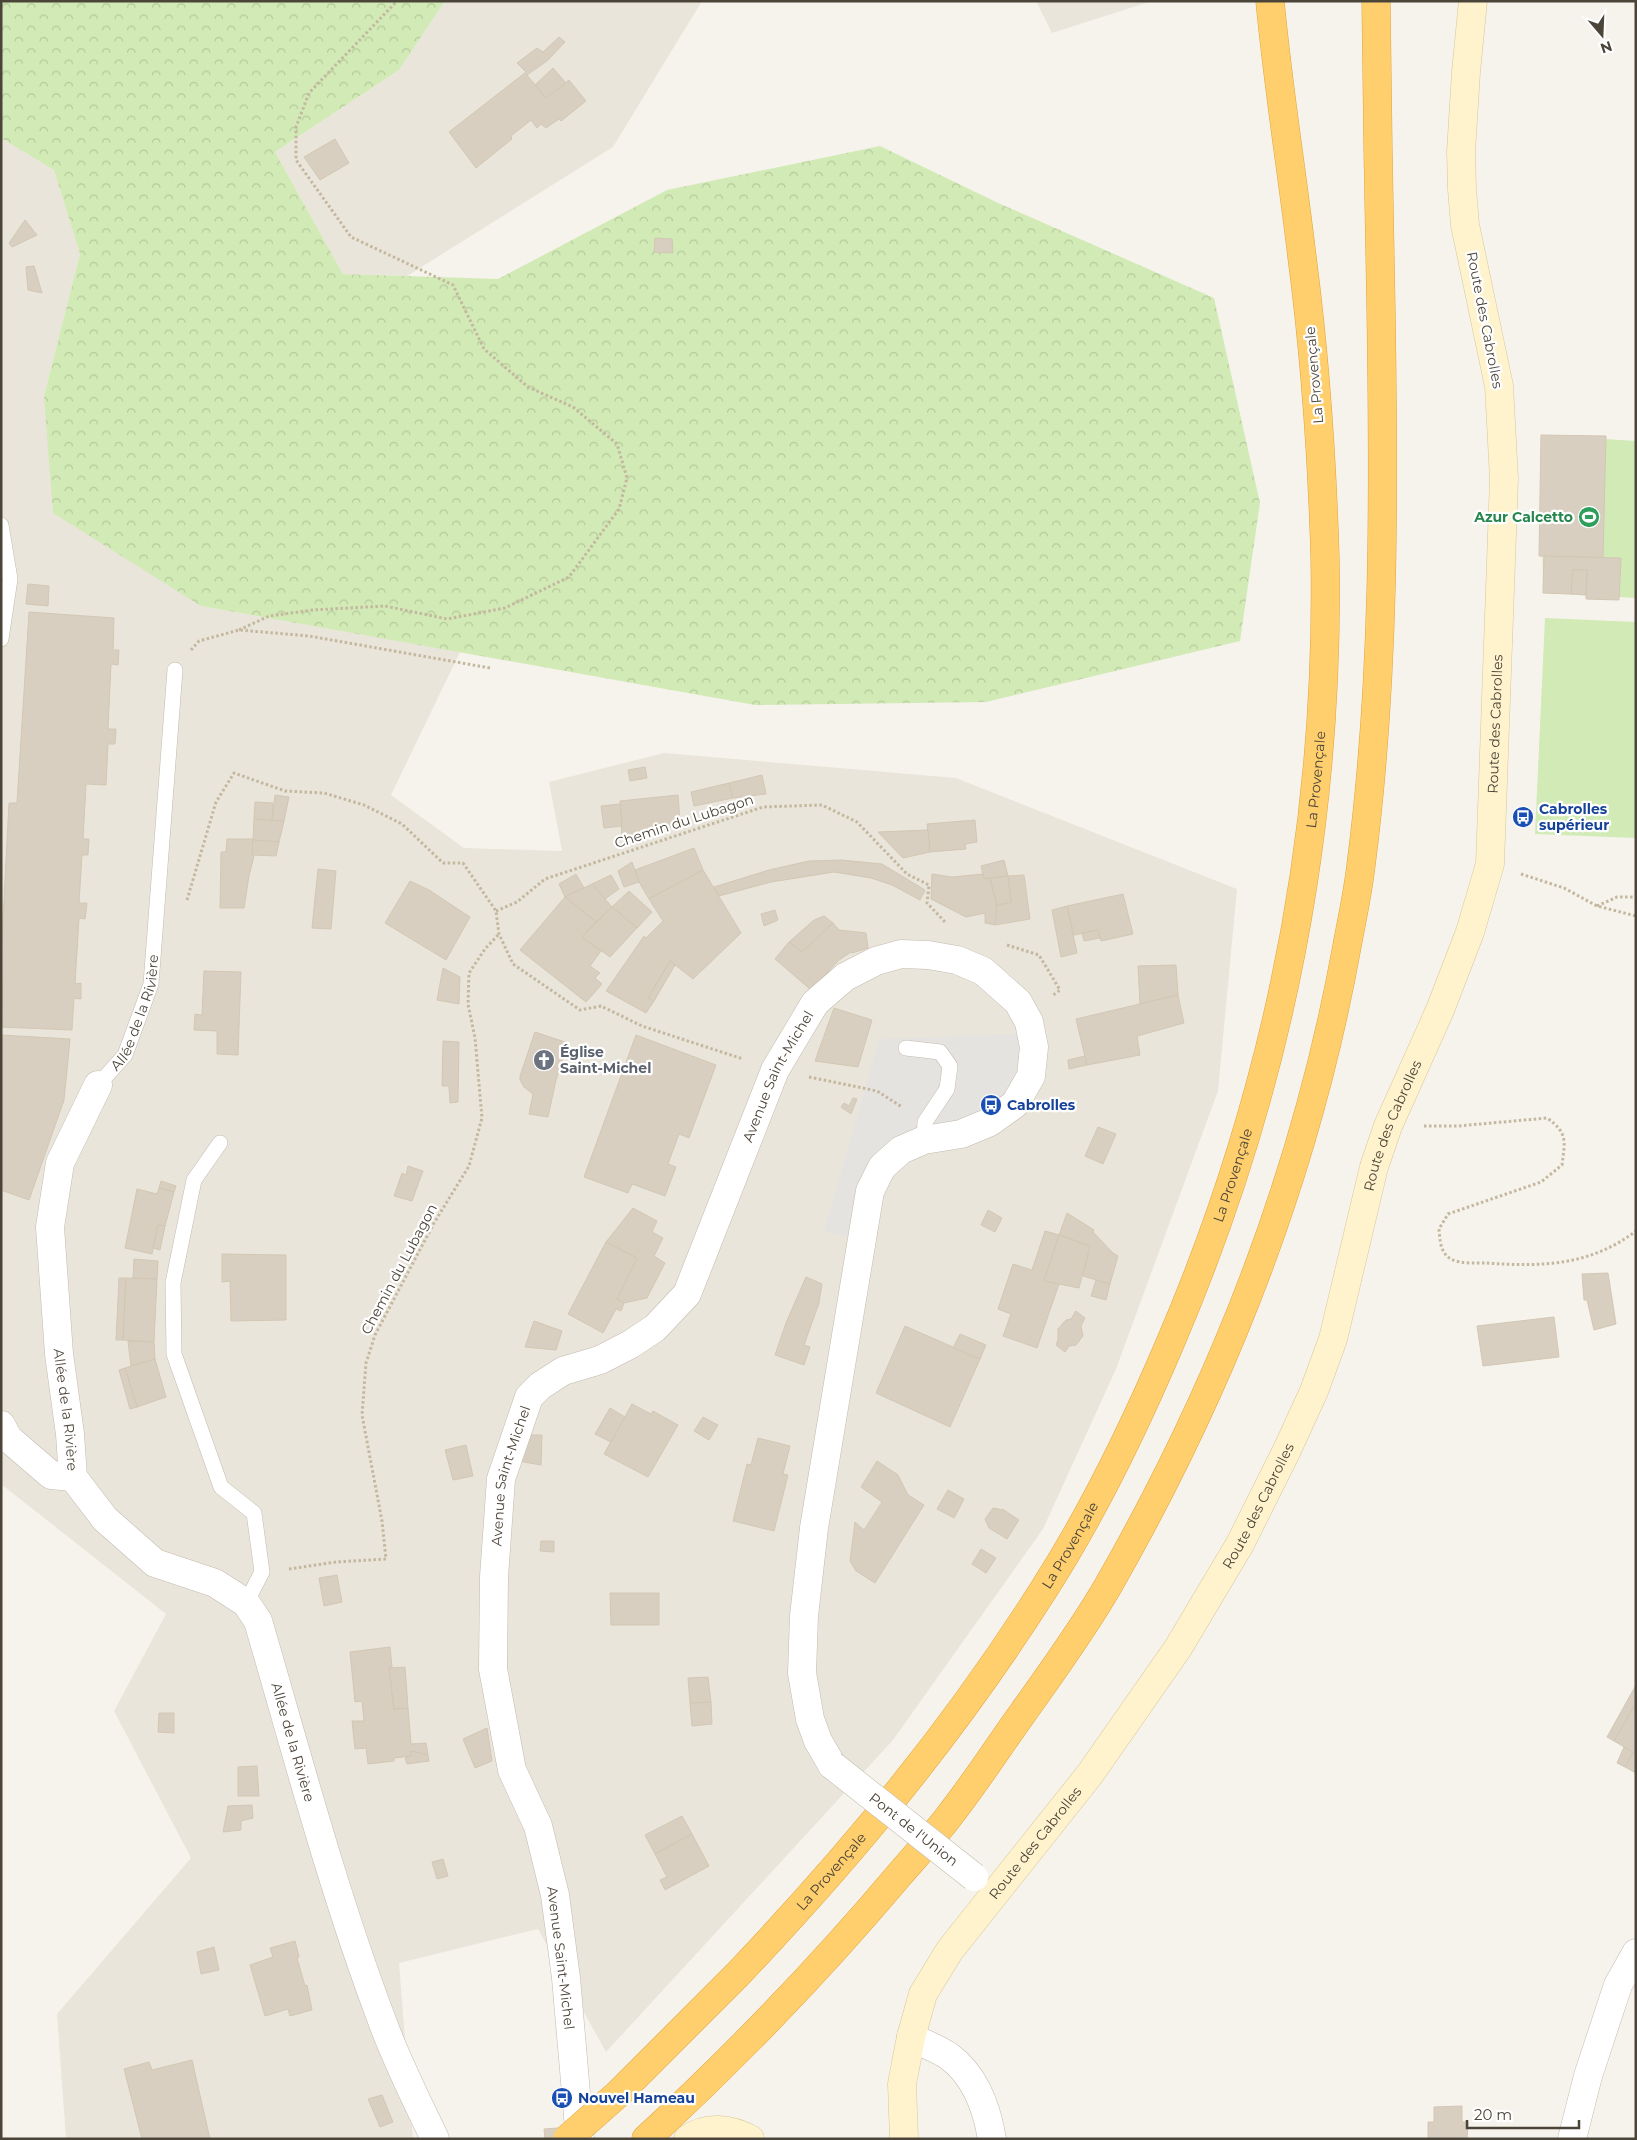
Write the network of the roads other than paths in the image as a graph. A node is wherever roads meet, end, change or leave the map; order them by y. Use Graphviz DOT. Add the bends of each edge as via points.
graph roads {
  1 [pos="1270,1"];
  2 [pos="1376,1"];
  3 [pos="1473,1"];
  4 [pos="1,525"];
  5 [pos="1,639"];
  6 [pos="175,670"];
  7 [pos="906,1048"];
  8 [pos="98,1085"];
  9 [pos="925,1131"];
  10 [pos="220,1144"];
  11 [pos="1,1425"];
  12 [pos="72,1477"];
  13 [pos="246,1603"];
  14 [pos="832,1766"];
  15 [pos="996,1893"];
  16 [pos="1636,1953"];
  17 [pos="911,2037"];
  18 [pos="435,2139"];
  19 [pos="567,2139"];
  20 [pos="580,2139"];
  21 [pos="646,2139"];
  22 [pos="688,2139"];
  23 [pos="750,2139"];
  24 [pos="904,2139"];
  25 [pos="992,2139"];
  26 [pos="1572,2139"];
  1 -- 19 [label="highway, La Provençale, bridge" via="1303,258 1317,413 1325,558 1324,626 1316,782 1296,928 1282,1002 1243,1150 1193,1291 1122,1449 1047,1584 964,1707 880,1816 808,1901 619,2093"];
  2 -- 21 [label="highway" via="1382,606 1361,869 1339,991 1315,1095 1263,1260 1198,1415 1158,1494 1105,1592 1041,1688 953,1812 858,1924 759,2031"];
  3 -- 15 [label="street, Route des Cabrolles" via="1461,152 1462,189 1465,225 1499,386 1504,479 1490,864 1470,932 1440,1010 1388,1126 1374,1168 1334,1339 1314,1391 1266,1494 1214,1591 1151,1688 1090,1774"];
  4 -- 5 [label="lane" via="10,579"];
  6 -- 8 [label="lane, Allée de la Rivière" via="151,984 126,1055"];
  7 -- 9 [label="lane" via="940,1052 950,1066 947,1089"];
  8 -- 12 [label="street, Allée de la Rivière" via="60,1163 50,1226"];
  9 -- 14 [label="street, Avenue Saint-Michel" via="882,1167 870,1191 814,1528 804,1616 802,1673 810,1719"];
  9 -- 20 [label="street, Avenue Saint-Michel" via="962,1134 990,1122 1015,1104 1031,1076 1034,1046 1029,1022 1018,1002 983,971 957,960 901,954 876,961 845,977 815,1003 775,1070 687,1294 655,1328 631,1344 600,1360 563,1371 529,1397 501,1480 494,1577 494,1669 512,1770 538,1826 555,1895"];
  10 -- 13 [label="lane" via="194,1180 173,1283 174,1354 221,1487 254,1513 262,1572"];
  11 -- 12 [label="street" via="8,1438 51,1475"];
  12 -- 13 [label="street, Allée de la Rivière" via="105,1520 155,1563 215,1583"];
  13 -- 18 [label="street, Allée de la Rivière" via="258,1621 348,1926 378,2010"];
  14 -- 15 [label="street, Pont de l'Union, bridge"];
  15 -- 17 [label="street, Route des Cabrolles" via="950,1950 928,1986"];
  16 -- 26 [label="street" via="1618,1985 1588,2076"];
  17 -- 24 [label="street, Route des Cabrolles" via="902,2084"];
  17 -- 25 [label="street" via="950,2057 970,2079 988,2113"];
  22 -- 23 [label="street" via="708,2129 736,2132"];
}
